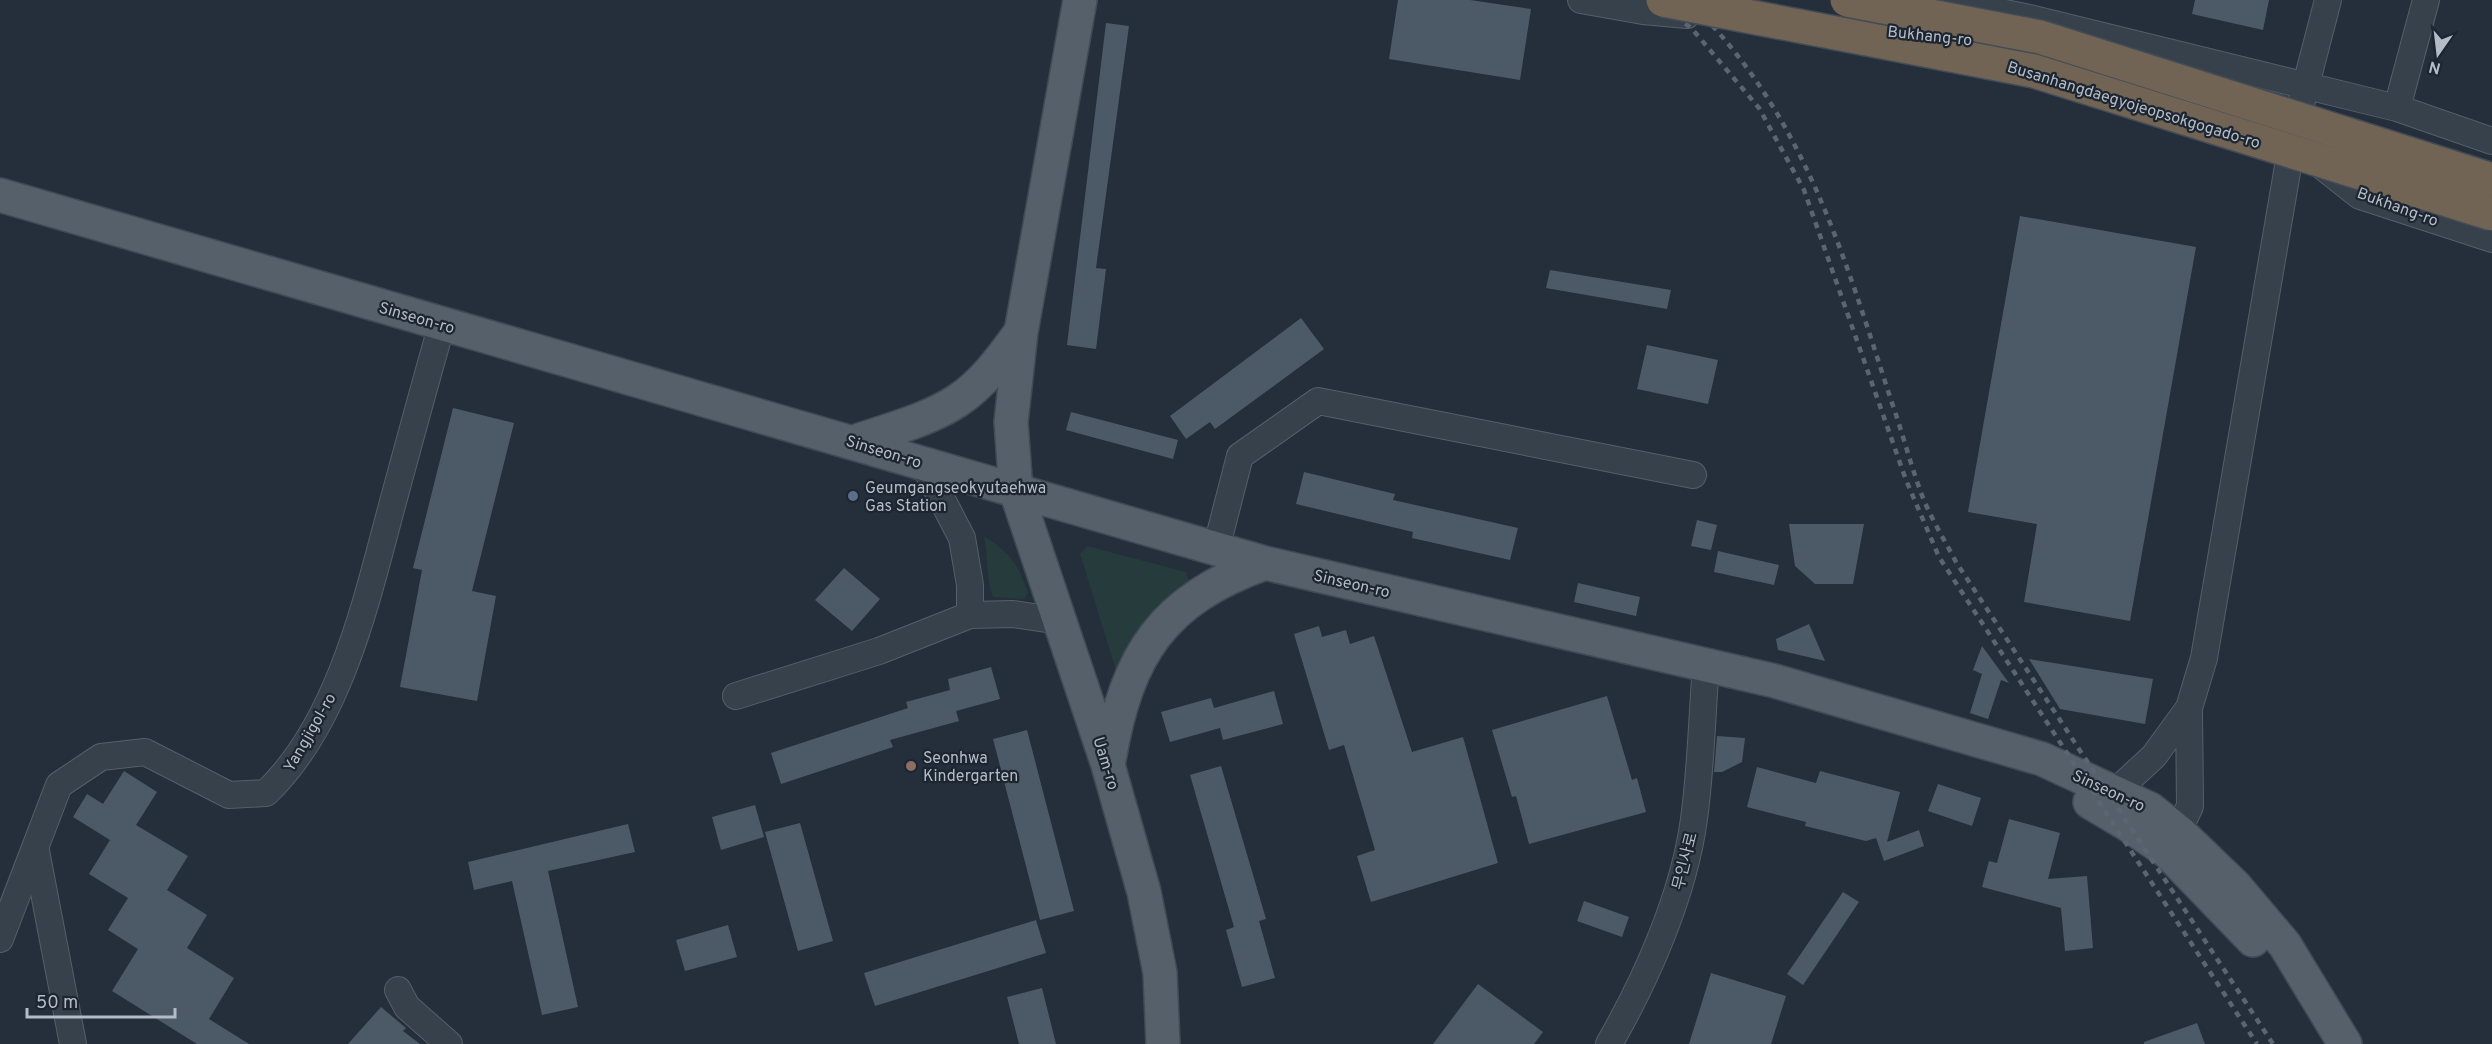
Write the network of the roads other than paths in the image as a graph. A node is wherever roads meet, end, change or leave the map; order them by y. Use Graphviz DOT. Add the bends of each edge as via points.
graph roads {
  1 [pos="1080,0"];
  2 [pos="1581,0"];
  3 [pos="1663,0"];
  4 [pos="1847,0"];
  5 [pos="1938,0"];
  6 [pos="2328,0"];
  7 [pos="2426,0"];
  8 [pos="2305,86"];
  9 [pos="2397,108"];
  10 [pos="2492,141"];
  11 [pos="2292,143"];
  12 [pos="2492,180"];
  13 [pos="0,195"];
  14 [pos="2492,214"];
  15 [pos="2492,239"];
  16 [pos="442,324"];
  17 [pos="1021,332"];
  18 [pos="854,442"];
  19 [pos="923,463"];
  20 [pos="1693,475"];
  21 [pos="1016,491"];
  22 [pos="1216,549"];
  23 [pos="1265,563"];
  24 [pos="970,615"];
  25 [pos="1059,621"];
  26 [pos="1706,664"];
  27 [pos="1775,681"];
  28 [pos="736,696"];
  29 [pos="2189,708"];
  30 [pos="1108,765"];
  31 [pos="2114,792"];
  32 [pos="2174,843"];
  33 [pos="36,851"];
  34 [pos="0,939"];
  35 [pos="398,990"];
  36 [pos="73,1044"];
  37 [pos="448,1044"];
  38 [pos="1163,1044"];
  39 [pos="1609,1044"];
  40 [pos="2319,1044"];
  41 [pos="2344,1044"];
  1 -- 17 [label="main road, Uam-ro"];
  2 -- 11 [label="street, Bukhang-ro" via="1642,11 1970,37"];
  3 -- 14 [label="highway, Busanhangdaegyojeopsokgogado-ro, bridge" via="2034,72"];
  4 -- 12 [label="highway, Busanhangdaegyojeopsokgogado-ro, bridge" via="2040,37"];
  5 -- 8 [label="street, Bukhang-ro" via="2025,17"];
  6 -- 8 [label="street"];
  7 -- 9 [label="street"];
  8 -- 9 [label="street, Bukhang-ro"];
  8 -- 11 [label="street"];
  9 -- 10 [label="street, Bukhang-ro"];
  11 -- 15 [label="street, Bukhang-ro" via="2360,195"];
  11 -- 29 [label="street" via="2204,658"];
  13 -- 16 [label="main road, Sinseon-ro"];
  16 -- 18 [label="main road, Sinseon-ro"];
  16 -- 33 [label="street, Yangjigol-ro" via="355,643 288,772 266,793 230,795 145,752 101,757 59,785"];
  17 -- 18 [label="main road" via="997,365 958,400 921,419"];
  17 -- 21 [label="main road, Uam-ro" via="1011,422"];
  18 -- 19 [label="main road, Sinseon-ro"];
  19 -- 21 [label="main road, Sinseon-ro"];
  19 -- 24 [label="street" via="962,538 970,585"];
  20 -- 22 [label="street" via="1318,401 1240,456"];
  21 -- 22 [label="main road, Sinseon-ro"];
  21 -- 25 [label="main road, Uam-ro"];
  22 -- 23 [label="main road, Sinseon-ro"];
  23 -- 26 [label="main road, Sinseon-ro"];
  23 -- 30 [label="main road" via="1227,576 1191,598 1166,620 1134,670 1116,717"];
  24 -- 25 [label="street" via="1013,614"];
  24 -- 28 [label="street" via="879,651"];
  25 -- 30 [label="main road, Uam-ro"];
  26 -- 27 [label="main road, Sinseon-ro"];
  26 -- 39 [label="street, 무인사로" via="1694,820 1671,910 1634,1000"];
  27 -- 31 [label="main road, Sinseon-ro" via="2042,759"];
  27 -- 32 [label="main road, Sinseon-ro" via="2045,777 2127,824"];
  29 -- 31 [label="street" via="2154,756"];
  29 -- 32 [label="street" via="2190,806"];
  30 -- 38 [label="main road, Uam-ro" via="1151,927 1160,974"];
  31 -- 32 [label="main road, Sinseon-ro" via="2150,809"];
  32 -- 40 [label="main road, Sinseon-ro" via="2246,930"];
  32 -- 41 [label="main road, Sinseon-ro" via="2236,887 2284,945"];
  33 -- 34 [label="street, Yangjigol-ro"];
  33 -- 36 [label="street"];
  35 -- 37 [label="street" via="407,1007"];
}
